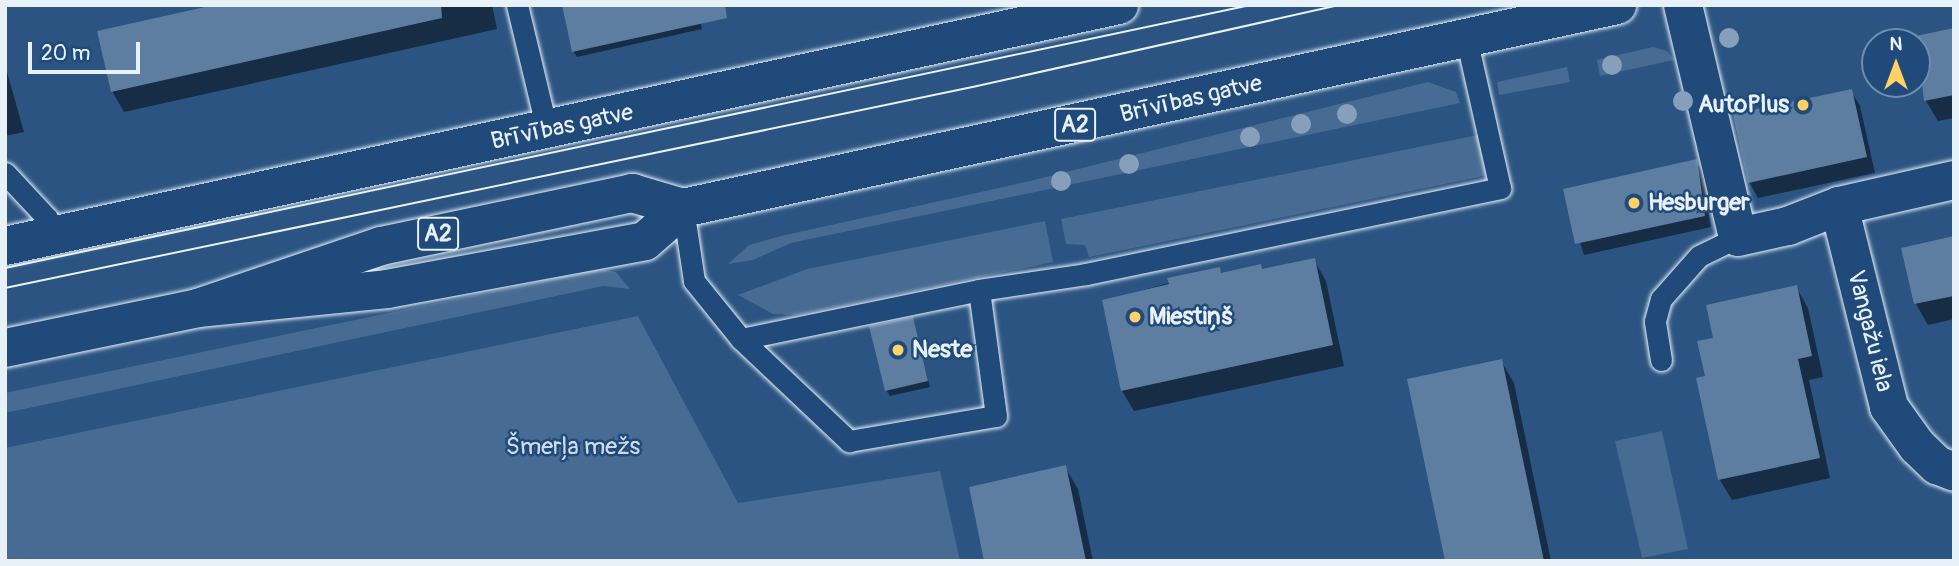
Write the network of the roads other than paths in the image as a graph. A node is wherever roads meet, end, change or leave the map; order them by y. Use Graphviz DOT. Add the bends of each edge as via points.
graph roads {
  1 [pos="517,5"];
  2 [pos="1119,5"];
  3 [pos="1617,5"];
  4 [pos="1683,5"];
  5 [pos="1466,37"];
  6 [pos="547,130"];
  7 [pos="5,173"];
  8 [pos="1954,180"];
  9 [pos="1839,206"];
  10 [pos="683,208"];
  11 [pos="52,236"];
  12 [pos="1738,237"];
  13 [pos="5,246"];
  14 [pos="979,290"];
  15 [pos="741,339"];
  16 [pos="5,348"];
  17 [pos="1661,360"];
  18 [pos="1954,472"];
  1 -- 6 [label="lane"];
  2 -- 6 [label="main road, Brīvības gatve"];
  3 -- 5 [label="main road, Brīvības gatve / A2"];
  4 -- 12 [label="main road"];
  5 -- 10 [label="main road, Brīvības gatve / A2"];
  5 -- 14 [label="lane" via="1500,188 1086,274"];
  6 -- 11 [label="main road, Brīvības gatve"];
  7 -- 11 [label="lane" via="47,218"];
  8 -- 9 [label="main road"];
  9 -- 12 [label="main road" via="1788,226"];
  9 -- 18 [label="main road, Vangažu iela" via="1889,407 1917,446"];
  10 -- 15 [label="lane" via="694,281"];
  10 -- 16 [label="main road, Brīvības gatve / A2" via="645,241 387,289 198,308"];
  11 -- 13 [label="main road, Brīvības gatve"];
  12 -- 17 [label="lane" via="1699,256 1661,299 1655,321"];
  14 -- 15 [label="lane"];
  14 -- 15 [label="lane" via="996,416 849,441"];
}
